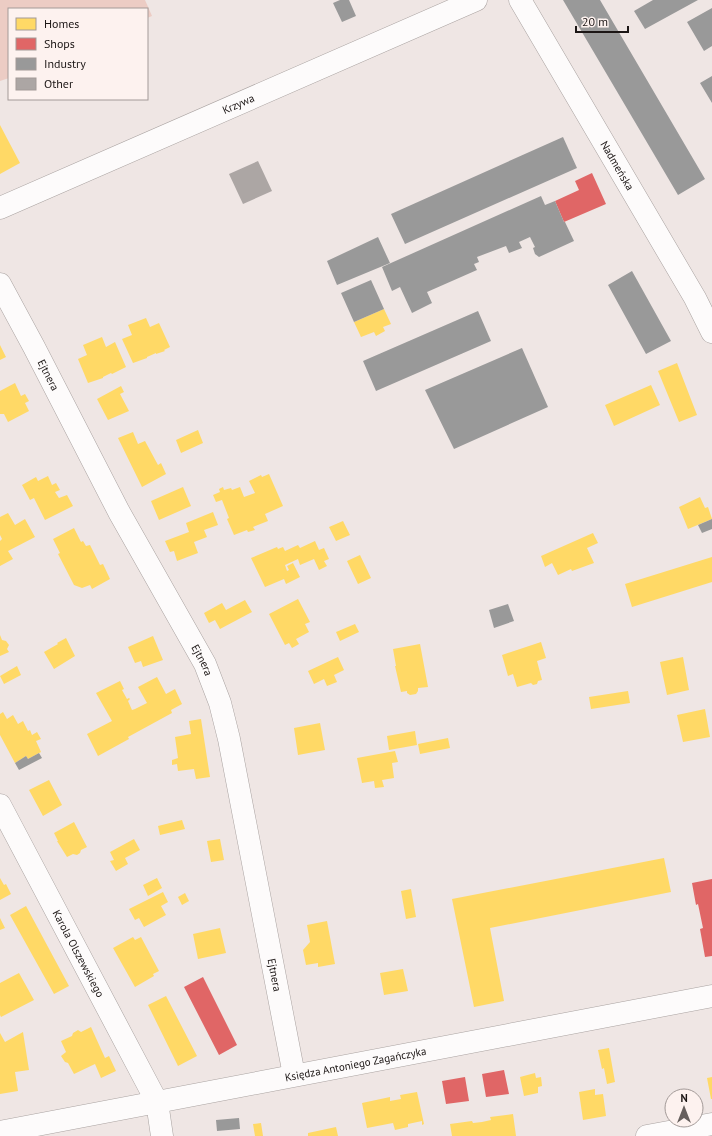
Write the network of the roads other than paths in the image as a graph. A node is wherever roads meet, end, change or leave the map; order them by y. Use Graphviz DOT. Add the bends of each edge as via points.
graph roads {
  1 [pos="476,0"];
  2 [pos="520,0"];
  3 [pos="0,208"];
  4 [pos="0,284"];
  5 [pos="712,332"];
  6 [pos="0,805"];
  7 [pos="712,996"];
  8 [pos="294,1075"];
  9 [pos="157,1102"];
  10 [pos="712,1124"];
  11 [pos="0,1132"];
  12 [pos="162,1136"];
  13 [pos="647,1136"];
  1 -- 3 [label="street, Krzywa"];
  2 -- 5 [label="street, Nadmeńska" via="696,298"];
  4 -- 8 [label="street, Ejtnera" via="119,512 205,664 220,703 230,739"];
  6 -- 9 [label="street, Karola Olszewskiego"];
  7 -- 8 [label="street, Księdza Antoniego Zagańczyka"];
  8 -- 9 [label="street, Księdza Antoniego Zagańczyka"];
  9 -- 11 [label="street, Księdza Antoniego Zagańczyka"];
  9 -- 12 [label="street, Karola Olszewskiego"];
  10 -- 13 [label="street"];
}
